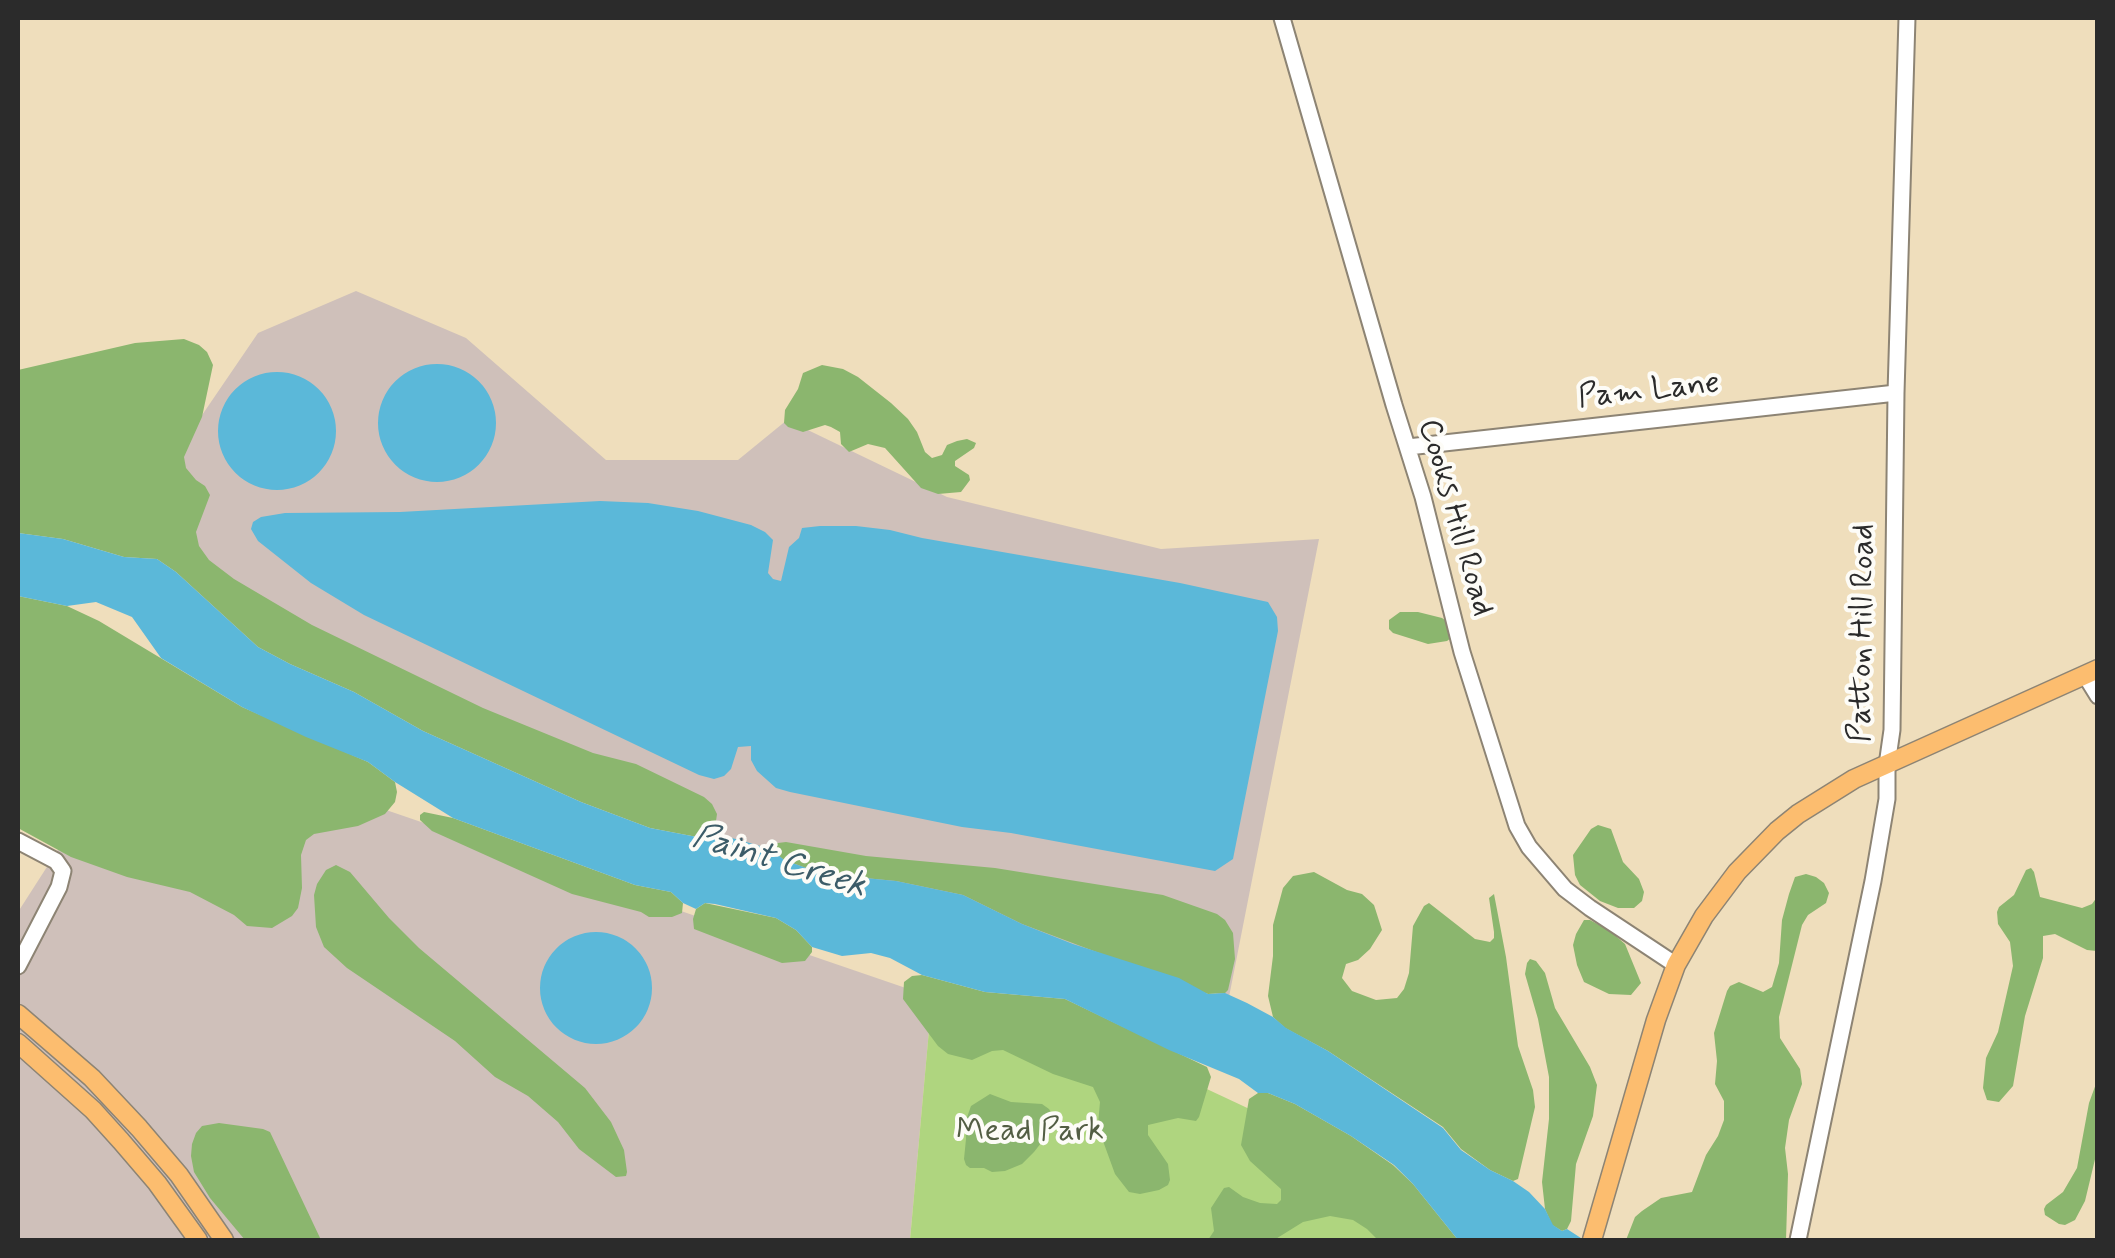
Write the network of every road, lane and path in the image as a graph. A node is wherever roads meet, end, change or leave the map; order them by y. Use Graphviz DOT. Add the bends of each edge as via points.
graph roads {
  1 [pos="1282,18"];
  2 [pos="1907,18"];
  3 [pos="1896,393"];
  4 [pos="1408,446"];
  5 [pos="2091,672"];
  6 [pos="2098,696"];
  7 [pos="1888,764"];
  8 [pos="18,840"];
  9 [pos="18,966"];
  10 [pos="1676,966"];
  11 [pos="18,1014"];
  12 [pos="18,1043"];
  13 [pos="198,1240"];
  14 [pos="224,1240"];
  15 [pos="1592,1240"];
  16 [pos="1798,1240"];
  1 -- 4 [label="street, Cooks Hill Road"];
  2 -- 3 [label="street, Patton Hill Road"];
  3 -- 4 [label="street, Pam Lane"];
  3 -- 7 [label="street, Patton Hill Road"];
  4 -- 10 [label="street, Cooks Hill Road" via="1517,826 1566,889"];
  5 -- 6 [label="street"];
  5 -- 7 [label="main road"];
  7 -- 10 [label="main road" via="1777,831 1719,894"];
  7 -- 16 [label="street, Patton Hill Road" via="1874,880"];
  8 -- 9 [label="street" via="63,871"];
  10 -- 15 [label="main road"];
  11 -- 14 [label="main road" via="139,1128"];
  12 -- 13 [label="main road" via="93,1110"];
}
